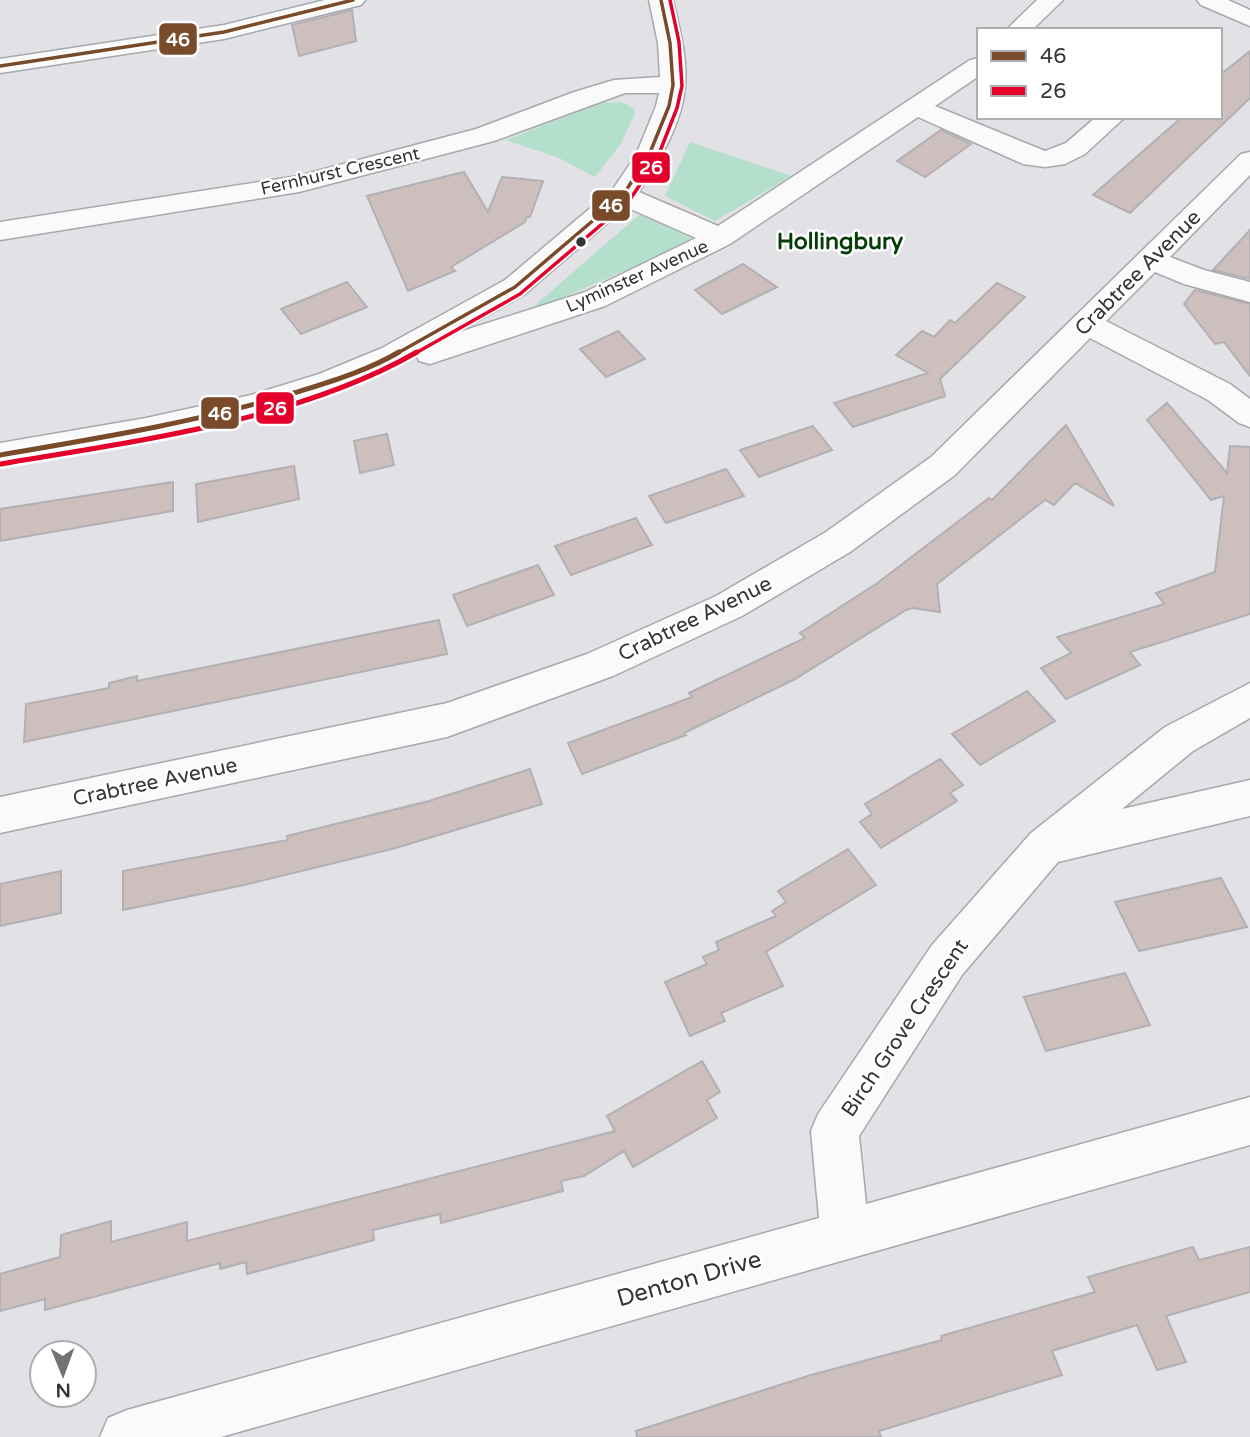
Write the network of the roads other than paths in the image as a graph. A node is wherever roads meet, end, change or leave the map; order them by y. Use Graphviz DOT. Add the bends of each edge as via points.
graph roads {
  1 [pos="353,0"];
  2 [pos="661,0"];
  3 [pos="1051,0"];
  4 [pos="1209,0"];
  5 [pos="1250,19"];
  6 [pos="1020,28"];
  7 [pos="0,66"];
  8 [pos="977,66"];
  9 [pos="673,85"];
  10 [pos="918,108"];
  11 [pos="1110,119"];
  12 [pos="1250,160"];
  13 [pos="623,195"];
  14 [pos="0,230"];
  15 [pos="720,238"];
  16 [pos="1151,260"];
  17 [pos="1250,292"];
  18 [pos="1088,324"];
  19 [pos="393,356"];
  20 [pos="1250,415"];
  21 [pos="0,455"];
  22 [pos="1250,699"];
  23 [pos="1250,799"];
  24 [pos="0,815"];
  25 [pos="1046,846"];
  26 [pos="1250,1121"];
  27 [pos="845,1236"];
  28 [pos="127,1437"];
  1 -- 7 [label="street" via="224,32"];
  2 -- 9 [label="street"];
  3 -- 6 [label="street"];
  4 -- 5 [label="street"];
  8 -- 10 [label="street, Lyminster Avenue"];
  9 -- 13 [label="street" via="649,155"];
  9 -- 14 [label="street, Fernhurst Crescent" via="623,85 485,135 299,184"];
  10 -- 11 [label="street" via="1046,162 1066,156"];
  10 -- 15 [label="street, Lyminster Avenue"];
  12 -- 16 [label="street, Crabtree Avenue"];
  13 -- 15 [label="street, Lyminster Avenue"];
  13 -- 19 [label="street" via="515,287"];
  15 -- 19 [label="street, Lyminster Avenue" via="595,299 437,352"];
  16 -- 17 [label="street"];
  16 -- 18 [label="street, Crabtree Avenue"];
  18 -- 20 [label="street" via="1219,392"];
  18 -- 24 [label="street, Crabtree Avenue" via="943,466 838,542 729,606 600,665 447,720"];
  19 -- 21 [label="street" via="251,407"];
  22 -- 25 [label="street, Birch Grove Crescent" via="1179,740"];
  23 -- 25 [label="street"];
  25 -- 27 [label="street, Birch Grove Crescent" via="947,960 835,1131"];
  26 -- 27 [label="street, Denton Drive"];
  27 -- 28 [label="street, Denton Drive"];
}
